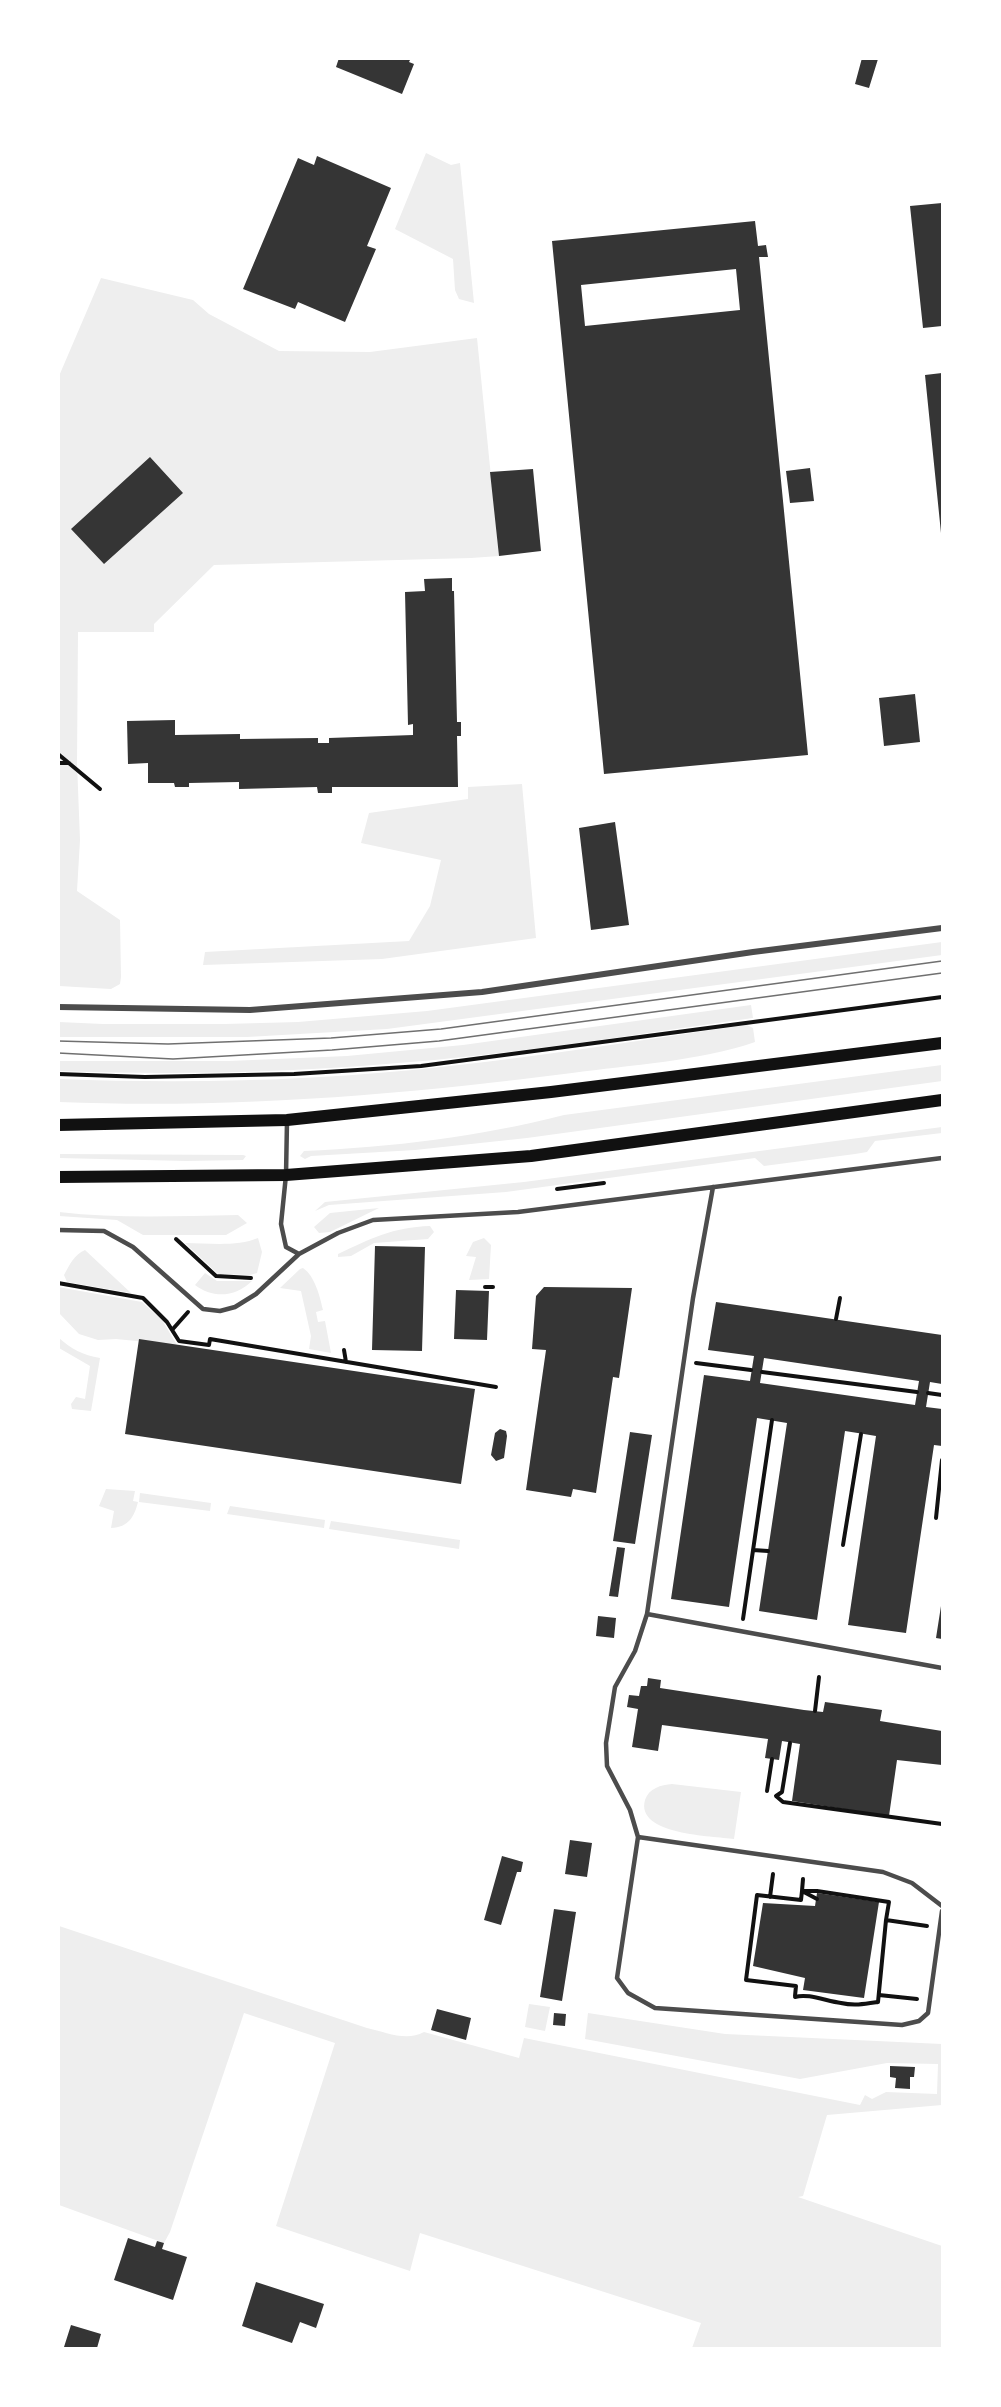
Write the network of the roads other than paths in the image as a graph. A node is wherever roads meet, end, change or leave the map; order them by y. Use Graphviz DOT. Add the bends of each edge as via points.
graph roads {
  1 [pos="942,928"];
  2 [pos="58,1007"];
  3 [pos="942,1043"];
  4 [pos="942,1100"];
  5 [pos="287,1120"];
  6 [pos="58,1125"];
  7 [pos="942,1158"];
  8 [pos="286,1174"];
  9 [pos="58,1177"];
  10 [pos="713,1187"];
  11 [pos="58,1230"];
  12 [pos="299,1254"];
  13 [pos="647,1614"];
  14 [pos="942,1668"];
  15 [pos="638,1837"];
  16 [pos="942,1906"];
  17 [pos="942,1911"];
  1 -- 2 [label="street" via="482,992 250,1010"];
  3 -- 5 [label="main road"];
  4 -- 8 [label="main road" via="531,1156"];
  5 -- 6 [label="main road"];
  5 -- 8 [label="lane"];
  7 -- 10 [label="lane"];
  8 -- 9 [label="main road"];
  8 -- 12 [label="lane" via="281,1224 286,1247"];
  10 -- 12 [label="lane" via="518,1212 373,1220"];
  10 -- 13 [label="lane"];
  11 -- 12 [label="lane" via="104,1231 133,1247 203,1309 220,1311 235,1308 256,1294"];
  13 -- 14 [label="lane"];
  13 -- 15 [label="lane" via="635,1652 615,1687 606,1743 607,1766 630,1810"];
  15 -- 16 [label="lane" via="883,1872 912,1883"];
  15 -- 17 [label="lane" via="617,1978 628,1993 655,2008 902,2025 919,2021 928,2013"];
}
